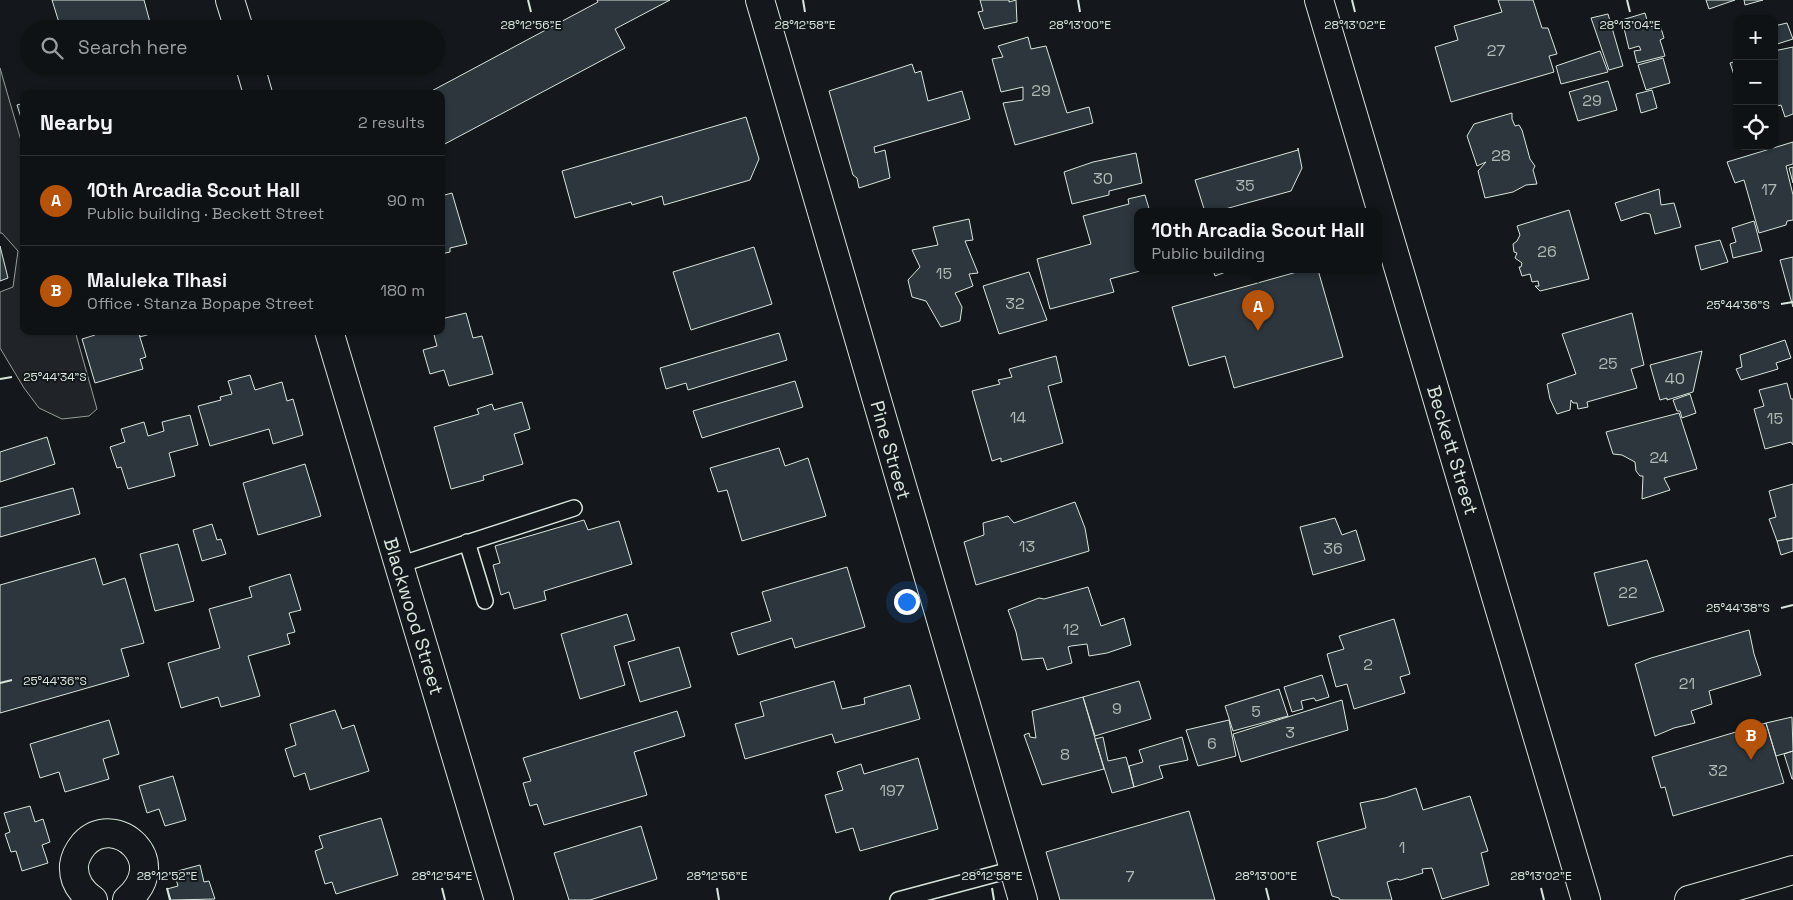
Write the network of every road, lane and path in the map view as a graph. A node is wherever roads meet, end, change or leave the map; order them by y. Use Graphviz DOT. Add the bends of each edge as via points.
graph roads {
  1 [pos="230,0"];
  2 [pos="760,0"];
  3 [pos="1320,0"];
  4 [pos="236,20"];
  5 [pos="253,75"];
  6 [pos="257,90"];
  7 [pos="1381,208"];
  8 [pos="1382,210"];
  9 [pos="330,335"];
  10 [pos="574,508"];
  11 [pos="468,542"];
  12 [pos="399,565"];
  13 [pos="486,601"];
  14 [pos="1014,869"];
  15 [pos="1793,870"];
  16 [pos="93,900"];
  17 [pos="126,900"];
  18 [pos="499,900"];
  19 [pos="898,900"];
  20 [pos="1023,900"];
  21 [pos="1586,900"];
  22 [pos="1689,900"];
  1 -- 4 [label="street"];
  2 -- 14 [label="street, Pine Street"];
  3 -- 7 [label="street, Beckett Street"];
  5 -- 6 [label="street"];
  8 -- 21 [label="street, Beckett Street"];
  9 -- 12 [label="street, Blackwood Street"];
  10 -- 11 [label="lane"];
  11 -- 12 [label="lane"];
  11 -- 13 [label="lane"];
  12 -- 18 [label="street, Blackwood Street"];
  14 -- 19 [label="lane"];
  14 -- 20 [label="street, Pine Street"];
  15 -- 22 [label="street"];
  16 -- 17 [label="street" via="77,885 75,861 88,840 111,834 123,836 133,843 144,864 138,888"];
}
